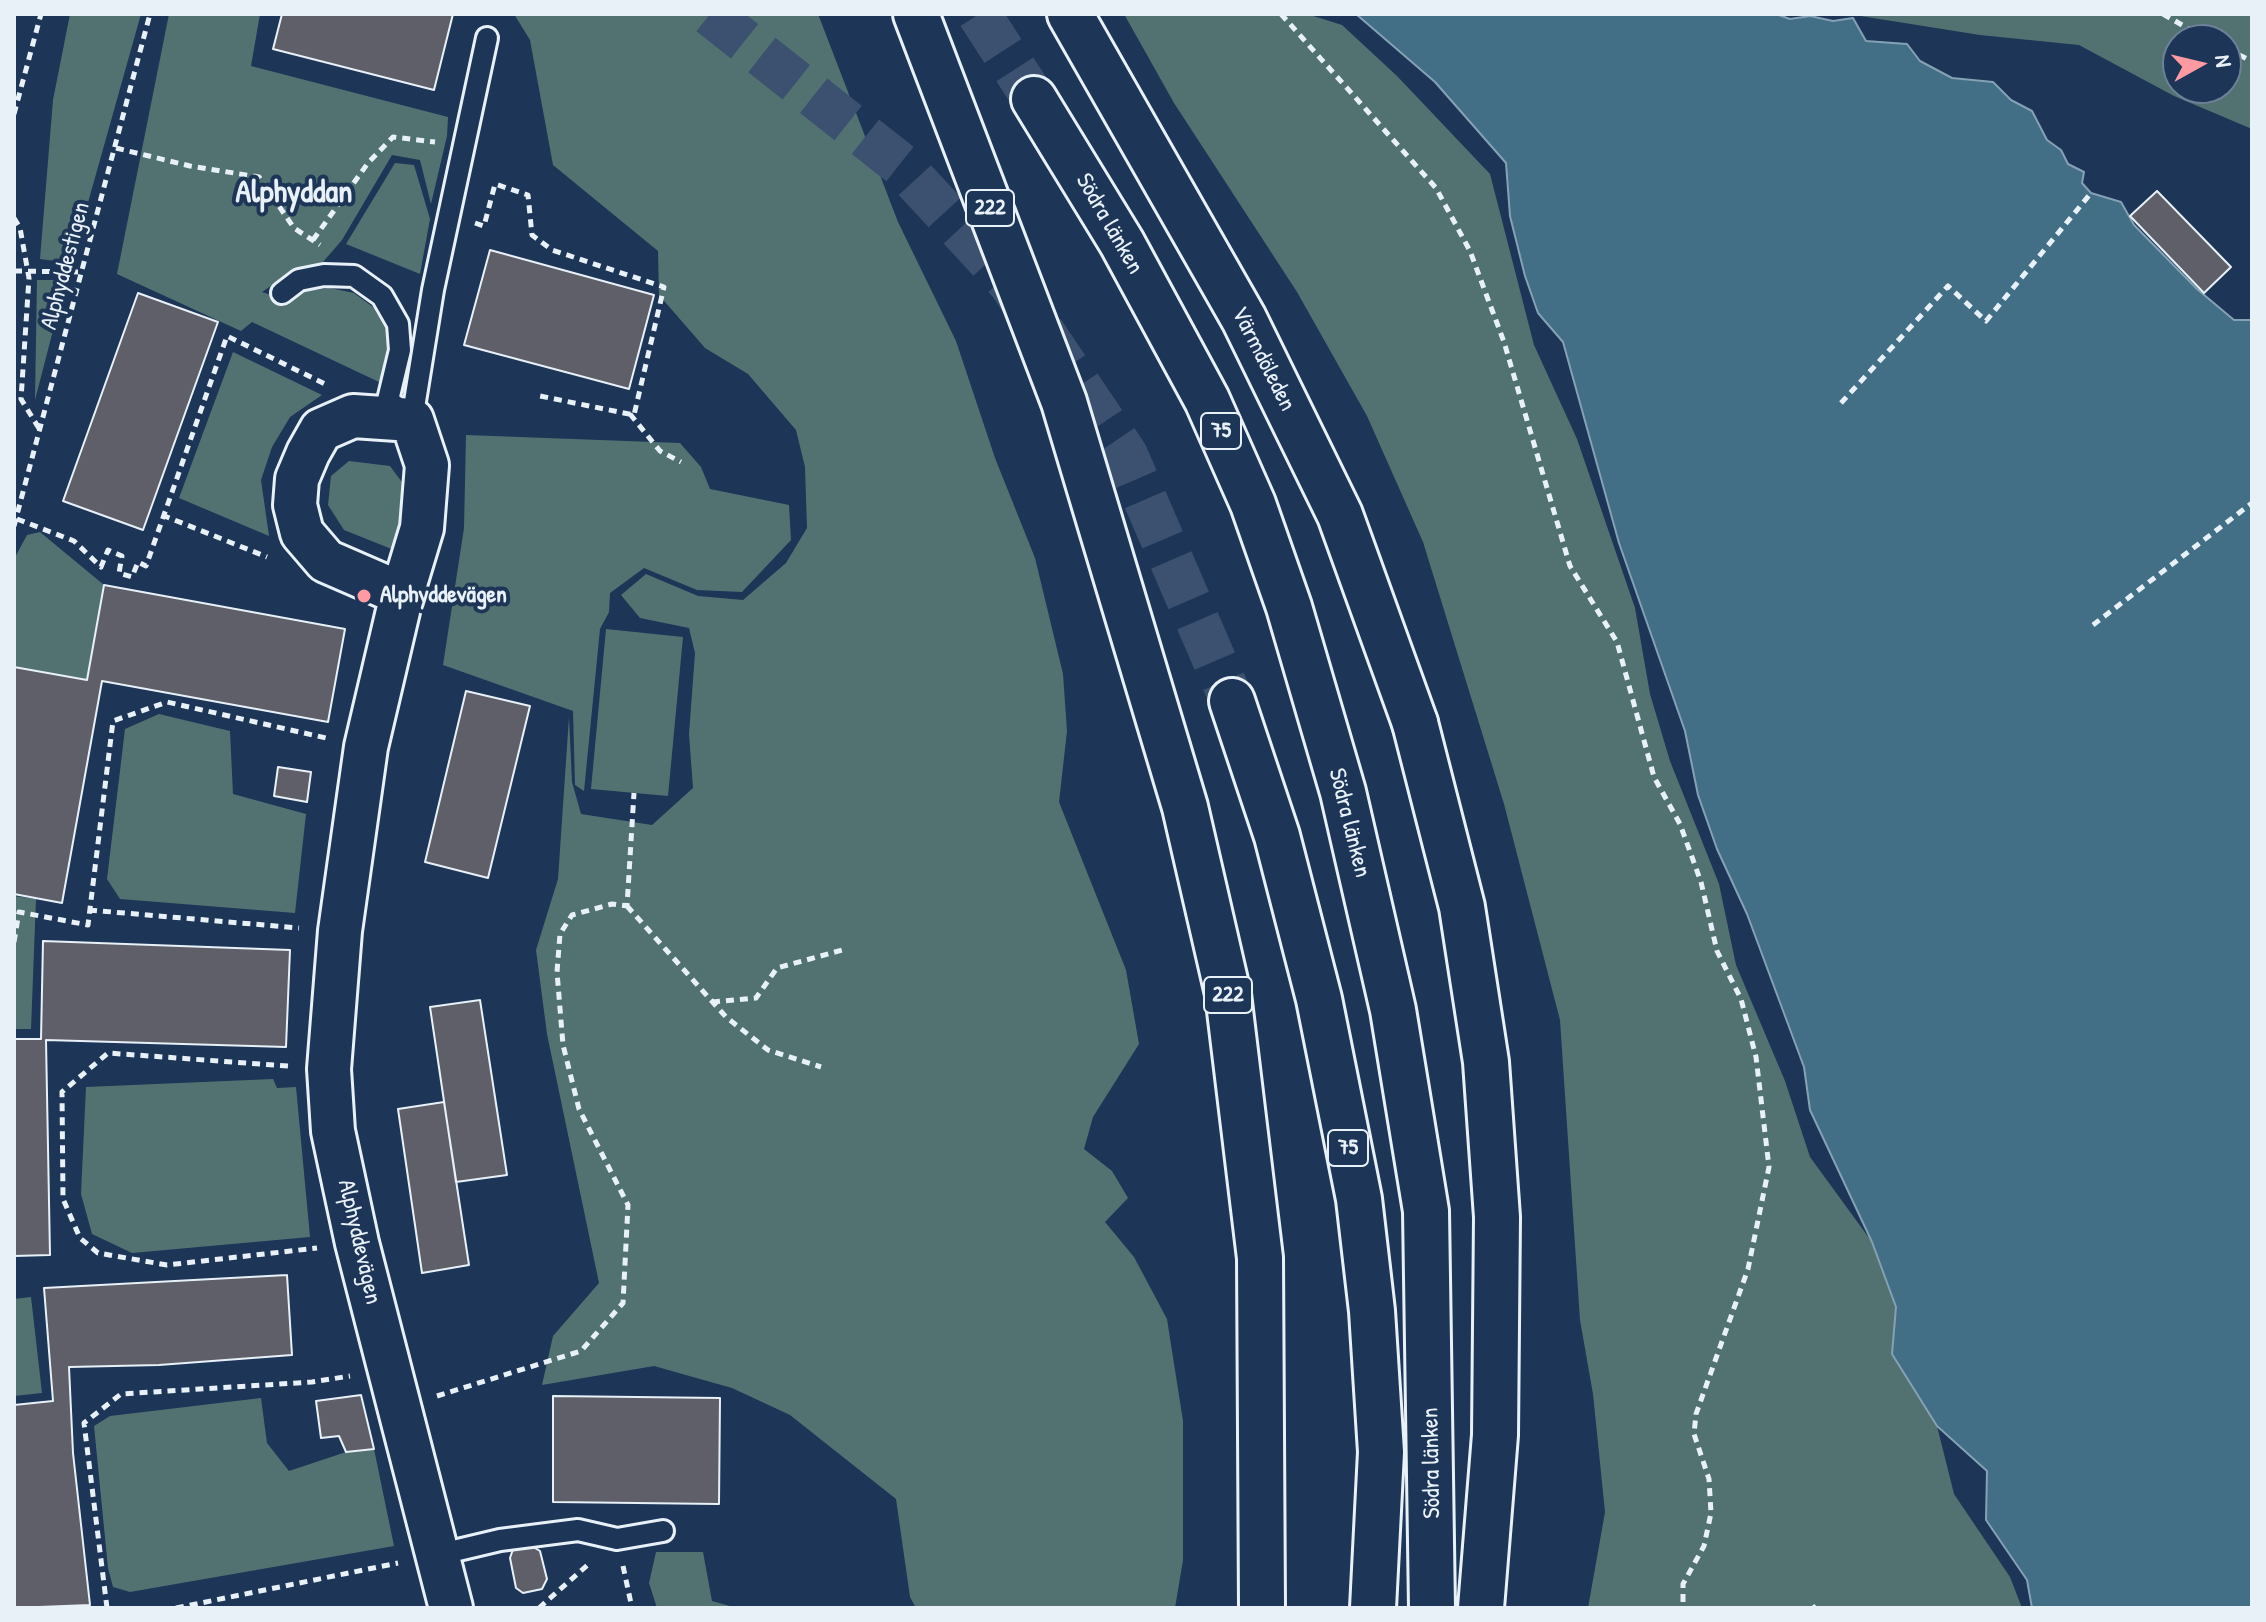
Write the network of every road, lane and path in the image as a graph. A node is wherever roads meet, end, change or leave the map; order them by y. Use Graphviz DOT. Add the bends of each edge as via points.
graph roads {
  1 [pos="41,14"];
  2 [pos="150,14"];
  3 [pos="916,14"];
  4 [pos="1070,14"];
  5 [pos="1281,14"];
  6 [pos="487,38"];
  7 [pos="1034,99"];
  8 [pos="14,114"];
  9 [pos="464,146"];
  10 [pos="116,148"];
  11 [pos="2091,193"];
  12 [pos="14,218"];
  13 [pos="484,226"];
  14 [pos="313,240"];
  15 [pos="328,250"];
  16 [pos="14,271"];
  17 [pos="27,271"];
  18 [pos="83,272"];
  19 [pos="282,293"];
  20 [pos="535,395"];
  21 [pos="1841,403"];
  22 [pos="630,414"];
  23 [pos="353,416"];
  24 [pos="412,420"];
  25 [pos="40,431"];
  26 [pos="681,462"];
  27 [pos="2252,503"];
  28 [pos="15,522"];
  29 [pos="402,594"];
  30 [pos="2093,625"];
  31 [pos="1232,701"];
  32 [pos="366,747"];
  33 [pos="634,793"];
  34 [pos="627,906"];
  35 [pos="89,910"];
  36 [pos="340,931"];
  37 [pos="14,942"];
  38 [pos="846,949"];
  39 [pos="711,1002"];
  40 [pos="821,1067"];
  41 [pos="329,1069"];
  42 [pos="357,1243"];
  43 [pos="363,1374"];
  44 [pos="426,1399"];
  45 [pos="663,1531"];
  46 [pos="617,1539"];
  47 [pos="437,1555"];
  48 [pos="107,1608"];
  49 [pos="176,1608"];
  50 [pos="451,1608"];
  51 [pos="539,1608"];
  52 [pos="632,1608"];
  53 [pos="1262,1608"];
  54 [pos="1373,1608"];
  55 [pos="1432,1608"];
  56 [pos="1481,1608"];
  57 [pos="1683,1608"];
  1 -- 8 [label="path"];
  2 -- 10 [label="path, Alphyddestigen"];
  3 -- 53 [label="main road, 222" via="1064,402 1185,807 1228,994 1260,1258"];
  4 -- 56 [label="main road, Värmdöleden" via="1244,319 1327,487 1415,723 1462,907 1486,1062 1497,1217 1495,1435"];
  5 -- 57 [label="path" via="1436,188 1470,251 1504,342 1570,566 1617,642 1654,777 1680,824 1717,951 1741,999 1756,1057 1769,1167 1748,1269 1696,1414 1694,1434 1709,1479 1711,1513 1704,1546 1683,1584"];
  6 -- 9 [label="lane"];
  7 -- 55 [label="main road, Södra länken / 75" via="1122,243 1207,400 1253,504 1289,607 1343,792 1393,1010 1426,1211"];
  9 -- 14 [label="path" via="393,137"];
  9 -- 24 [label="lane"];
  10 -- 14 [label="path" via="259,177 294,228"];
  10 -- 18 [label="path, Alphyddestigen"];
  11 -- 21 [label="path" via="1986,321 1948,286"];
  12 -- 17 [label="path"];
  13 -- 22 [label="path" via="495,184 528,195 532,235 552,250 664,287 634,415"];
  14 -- 15 [label="path"];
  16 -- 17 [label="path"];
  17 -- 18 [label="path"];
  17 -- 25 [label="path" via="21,399"];
  18 -- 25 [label="path, Alphyddestigen"];
  19 -- 24 [label="lane" via="299,280 324,275 354,276 382,296 398,324 400,350 388,400"];
  20 -- 22 [label="path"];
  22 -- 26 [label="path" via="660,451"];
  23 -- 24 [label="street"];
  23 -- 28 [label="path" via="343,393 227,336 146,566 138,562 132,577 119,573 122,556 108,550 101,567 74,541"];
  23 -- 29 [label="street" via="321,430 308,453 297,479 295,505 302,533 326,561"];
  24 -- 29 [label="street, Alphyddevägen" via="427,465 422,528"];
  25 -- 28 [label="path, Alphyddestigen"];
  27 -- 30 [label="path"];
  29 -- 32 [label="street, Alphyddevägen"];
  31 -- 54 [label="main road, 75" via="1277,836 1319,999 1359,1199 1381,1452"];
  32 -- 35 [label="path" via="167,702 113,721"];
  32 -- 36 [label="street, Alphyddevägen"];
  33 -- 34 [label="path"];
  34 -- 39 [label="path"];
  34 -- 44 [label="path" via="612,904 572,915 560,934 557,972 563,1045 579,1109 628,1205 623,1303 581,1351"];
  35 -- 36 [label="path"];
  35 -- 37 [label="path" via="88,925 19,912"];
  36 -- 41 [label="street, Alphyddevägen"];
  38 -- 39 [label="path" via="777,968 756,998"];
  39 -- 40 [label="path" via="768,1050"];
  41 -- 42 [label="street, Alphyddevägen" via="333,1131"];
  41 -- 42 [label="path" via="108,1053 62,1092 63,1199 80,1238 98,1253 167,1265"];
  42 -- 47 [label="street, Alphyddevägen"];
  43 -- 48 [label="path" via="121,1394 84,1423"];
  45 -- 46 [label="lane"];
  46 -- 47 [label="lane" via="578,1530"];
  46 -- 51 [label="path"];
  46 -- 52 [label="path"];
  47 -- 49 [label="path"];
  47 -- 50 [label="street, Alphyddevägen"];
}
